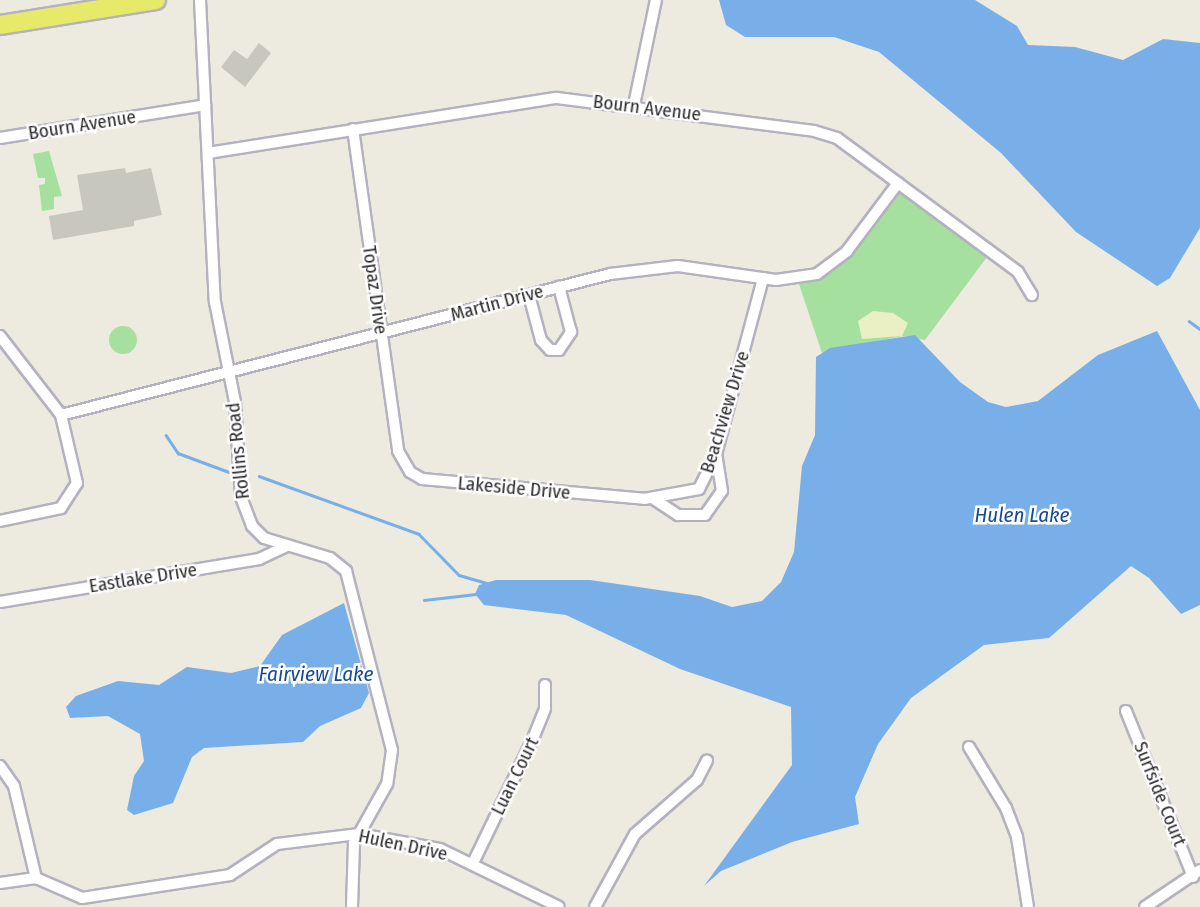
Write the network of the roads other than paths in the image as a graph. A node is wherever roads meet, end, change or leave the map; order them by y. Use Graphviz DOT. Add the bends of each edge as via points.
graph roads {
  1 [pos="156,0"];
  2 [pos="200,0"];
  3 [pos="656,0"];
  4 [pos="0,25"];
  5 [pos="205,105"];
  6 [pos="634,106"];
  7 [pos="353,129"];
  8 [pos="0,138"];
  9 [pos="208,153"];
  10 [pos="898,183"];
  11 [pos="763,278"];
  12 [pos="559,287"];
  13 [pos="530,295"];
  14 [pos="1032,295"];
  15 [pos="381,334"];
  16 [pos="0,336"];
  17 [pos="228,373"];
  18 [pos="61,415"];
  19 [pos="398,451"];
  20 [pos="716,454"];
  21 [pos="649,499"];
  22 [pos="0,521"];
  23 [pos="285,547"];
  24 [pos="0,602"];
  25 [pos="545,685"];
  26 [pos="1126,711"];
  27 [pos="970,747"];
  28 [pos="707,761"];
  29 [pos="0,766"];
  30 [pos="359,834"];
  31 [pos="473,863"];
  32 [pos="1196,873"];
  33 [pos="36,878"];
  34 [pos="0,883"];
  35 [pos="352,907"];
  36 [pos="559,907"];
  37 [pos="596,907"];
  38 [pos="1028,907"];
  39 [pos="1145,907"];
  1 -- 4 [label="main road"];
  2 -- 5 [label="street, Rollins Road"];
  3 -- 6 [label="street"];
  5 -- 8 [label="street, Bourn Avenue"];
  5 -- 9 [label="street, Rollins Road"];
  6 -- 7 [label="street, Bourn Avenue" via="556,99"];
  6 -- 10 [label="street, Bourn Avenue" via="814,131 837,138"];
  7 -- 9 [label="street, Bourn Avenue"];
  7 -- 15 [label="street, Topaz Drive"];
  9 -- 17 [label="street, Rollins Road" via="215,302"];
  10 -- 11 [label="street, Martin Drive" via="833,265 797,280"];
  10 -- 14 [label="street, Bourn Avenue" via="1018,272"];
  11 -- 12 [label="street, Martin Drive" via="653,266"];
  11 -- 20 [label="street, Beachview Drive"];
  12 -- 13 [label="street, Martin Drive"];
  12 -- 13 [label="street" via="571,332 559,350 550,350 541,340"];
  13 -- 15 [label="street, Martin Drive"];
  15 -- 17 [label="street, Martin Drive"];
  15 -- 19 [label="street, Topaz Drive"];
  16 -- 18 [label="street"];
  17 -- 18 [label="street, Martin Drive"];
  17 -- 23 [label="street, Rollins Road" via="245,512 264,538"];
  18 -- 22 [label="street" via="77,483 71,498 61,508"];
  19 -- 21 [label="street, Lakeside Drive" via="410,472 422,479"];
  20 -- 21 [label="street, Beachview Drive" via="699,489"];
  20 -- 21 [label="street" via="722,491 705,515 678,515"];
  23 -- 24 [label="street, Eastlake Drive" via="258,559"];
  23 -- 30 [label="street, Rollins Road" via="339,563 350,578 393,769"];
  25 -- 31 [label="street, Luan Court" via="545,708 537,730"];
  26 -- 32 [label="street, Surfside Court"];
  27 -- 38 [label="street" via="1014,827"];
  28 -- 37 [label="street" via="697,780 635,834"];
  29 -- 33 [label="street" via="14,786"];
  30 -- 31 [label="street, Hulen Drive" via="440,849"];
  30 -- 33 [label="street, Hulen Drive" via="277,844 230,875 82,898"];
  30 -- 35 [label="street, Rollins Road" via="350,860"];
  31 -- 36 [label="street, Hulen Drive"];
  32 -- 39 [label="street"];
  33 -- 34 [label="street"];
}
